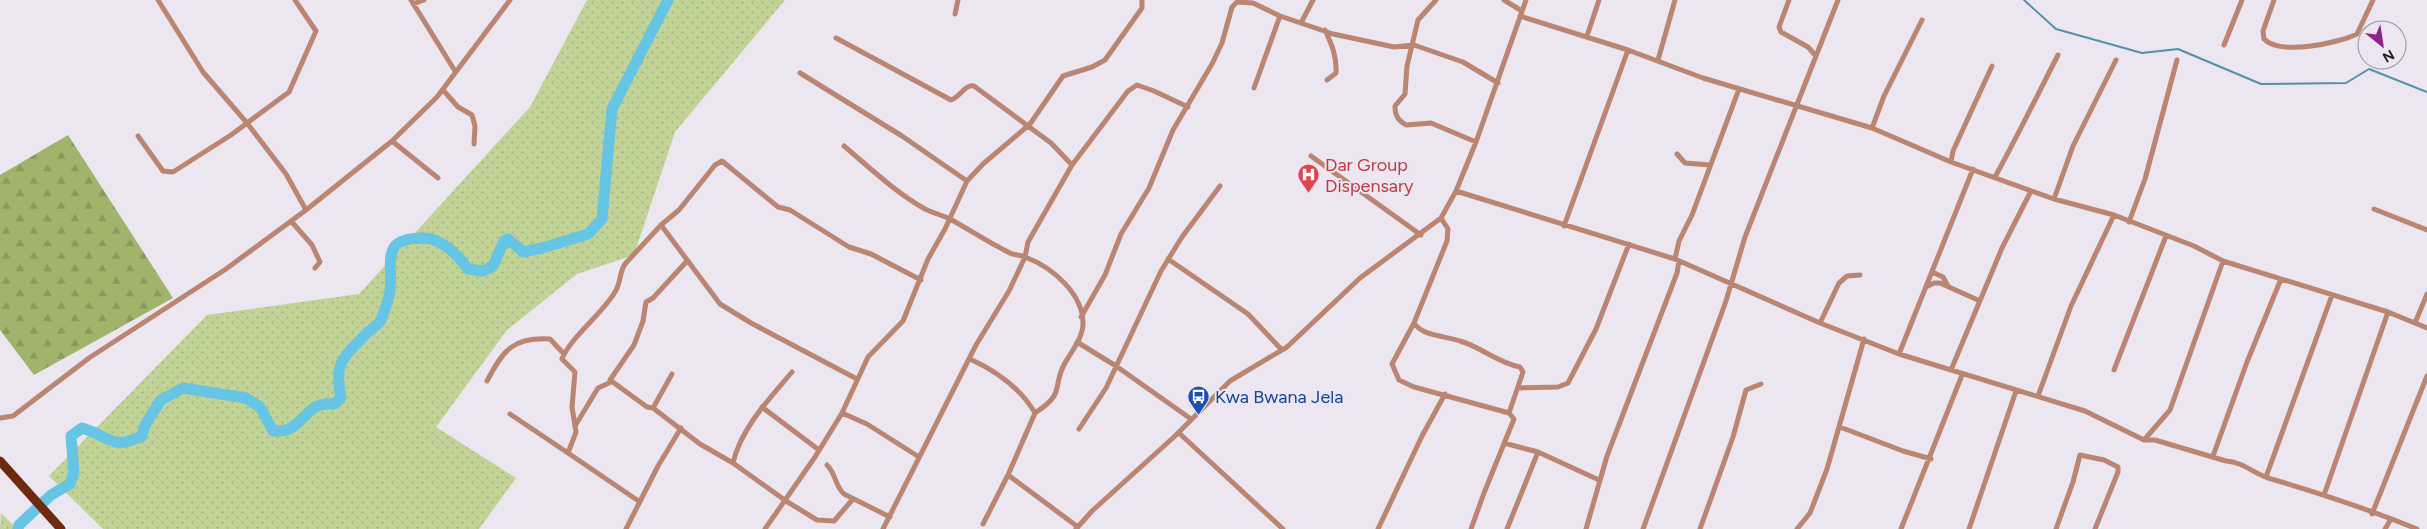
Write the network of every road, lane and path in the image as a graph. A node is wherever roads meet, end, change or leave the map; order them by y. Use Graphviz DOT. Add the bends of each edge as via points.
graph roads {
  1 [pos="158,0"];
  2 [pos="295,0"];
  3 [pos="424,0"];
  4 [pos="510,0"];
  5 [pos="958,0"];
  6 [pos="1142,0"];
  7 [pos="1313,0"];
  8 [pos="1436,0"];
  9 [pos="1504,0"];
  10 [pos="1526,0"];
  11 [pos="1599,0"];
  12 [pos="1675,0"];
  13 [pos="1789,0"];
  14 [pos="1838,0"];
  15 [pos="2242,0"];
  16 [pos="2274,0"];
  17 [pos="2373,0"];
  18 [pos="1253,1"];
  19 [pos="412,2"];
  20 [pos="1522,10"];
  21 [pos="955,14"];
  22 [pos="1280,16"];
  23 [pos="1520,16"];
  24 [pos="1922,20"];
  25 [pos="1301,23"];
  26 [pos="1325,30"];
  27 [pos="1587,36"];
  28 [pos="836,38"];
  29 [pos="1414,45"];
  30 [pos="2224,45"];
  31 [pos="1628,50"];
  32 [pos="1816,56"];
  33 [pos="2058,56"];
  34 [pos="1658,60"];
  35 [pos="2116,60"];
  36 [pos="2177,60"];
  37 [pos="1992,66"];
  38 [pos="455,71"];
  39 [pos="800,73"];
  40 [pos="1327,80"];
  41 [pos="1498,83"];
  42 [pos="1254,88"];
  43 [pos="1739,89"];
  44 [pos="443,90"];
  45 [pos="1797,106"];
  46 [pos="1188,107"];
  47 [pos="247,123"];
  48 [pos="1028,126"];
  49 [pos="1872,128"];
  50 [pos="138,136"];
  51 [pos="392,141"];
  52 [pos="1476,142"];
  53 [pos="474,144"];
  54 [pos="844,146"];
  55 [pos="1677,154"];
  56 [pos="1311,156"];
  57 [pos="1951,162"];
  58 [pos="1072,164"];
  59 [pos="1710,165"];
  60 [pos="1973,169"];
  61 [pos="1995,176"];
  62 [pos="438,178"];
  63 [pos="968,181"];
  64 [pos="1220,186"];
  65 [pos="1456,191"];
  66 [pos="2031,191"];
  67 [pos="2054,199"];
  68 [pos="2374,209"];
  69 [pos="306,210"];
  70 [pos="2114,215"];
  71 [pos="1441,218"];
  72 [pos="949,219"];
  73 [pos="291,221"];
  74 [pos="2130,222"];
  75 [pos="661,225"];
  76 [pos="1564,226"];
  77 [pos="2427,230"];
  78 [pos="1420,235"];
  79 [pos="2166,236"];
  80 [pos="1628,244"];
  81 [pos="1025,257"];
  82 [pos="1168,259"];
  83 [pos="1677,260"];
  84 [pos="687,261"];
  85 [pos="2223,261"];
  86 [pos="315,268"];
  87 [pos="1932,272"];
  88 [pos="1860,275"];
  89 [pos="2281,279"];
  90 [pos="921,280"];
  91 [pos="1732,283"];
  92 [pos="1949,287"];
  93 [pos="1924,289"];
  94 [pos="2427,294"];
  95 [pos="2332,295"];
  96 [pos="1980,301"];
  97 [pos="2388,312"];
  98 [pos="1081,317"];
  99 [pos="1414,323"];
  100 [pos="1820,323"];
  101 [pos="2415,323"];
  102 [pos="2427,328"];
  103 [pos="1864,339"];
  104 [pos="1077,342"];
  105 [pos="1282,350"];
  106 [pos="564,354"];
  107 [pos="1899,354"];
  108 [pos="970,358"];
  109 [pos="1116,366"];
  110 [pos="1951,370"];
  111 [pos="2114,370"];
  112 [pos="792,372"];
  113 [pos="672,374"];
  114 [pos="1962,375"];
  115 [pos="2427,376"];
  116 [pos="857,379"];
  117 [pos="487,381"];
  118 [pos="611,382"];
  119 [pos="1761,384"];
  120 [pos="1519,388"];
  121 [pos="2016,391"];
  122 [pos="1445,394"];
  123 [pos="2038,396"];
  124 [pos="762,407"];
  125 [pos="653,408"];
  126 [pos="842,412"];
  127 [pos="1035,412"];
  128 [pos="1508,413"];
  129 [pos="510,414"];
  130 [pos="0,418"];
  131 [pos="1191,419"];
  132 [pos="575,426"];
  133 [pos="1840,427"];
  134 [pos="681,428"];
  135 [pos="1079,430"];
  136 [pos="1179,433"];
  137 [pos="2144,440"];
  138 [pos="1504,443"];
  139 [pos="818,450"];
  140 [pos="1538,452"];
  141 [pos="568,454"];
  142 [pos="2213,456"];
  143 [pos="919,457"];
  144 [pos="1931,458"];
  145 [pos="0,461"];
  146 [pos="733,463"];
  147 [pos="827,465"];
  148 [pos="1008,475"];
  149 [pos="2266,477"];
  150 [pos="1599,480"];
  151 [pos="2324,495"];
  152 [pos="854,499"];
  153 [pos="786,501"];
  154 [pos="640,502"];
  155 [pos="2372,514"];
  156 [pos="890,517"];
  157 [pos="2391,519"];
  158 [pos="983,524"];
  159 [pos="1077,528"];
  160 [pos="61,529"];
  161 [pos="626,529"];
  162 [pos="765,529"];
  163 [pos="883,529"];
  164 [pos="1283,529"];
  165 [pos="1378,529"];
  166 [pos="1471,529"];
  167 [pos="1507,529"];
  168 [pos="1586,529"];
  169 [pos="1643,529"];
  170 [pos="1700,529"];
  171 [pos="1797,529"];
  172 [pos="1901,529"];
  173 [pos="1969,529"];
  174 [pos="2056,529"];
  175 [pos="2096,529"];
  176 [pos="2385,529"];
  177 [pos="2417,529"];
  1 -- 47 [label="street" via="203,72"];
  2 -- 47 [label="street" via="316,31 314,39 290,92"];
  3 -- 19 [label="street"];
  4 -- 38 [label="street"];
  5 -- 21 [label="street"];
  6 -- 48 [label="street" via="1142,8 1105,60 1063,76"];
  7 -- 25 [label="street"];
  8 -- 29 [label="street" via="1418,20"];
  9 -- 20 [label="street"];
  10 -- 20 [label="street"];
  11 -- 27 [label="street"];
  12 -- 34 [label="street"];
  13 -- 32 [label="street" via="1780,32 1808,47"];
  14 -- 32 [label="street"];
  15 -- 30 [label="street"];
  16 -- 17 [label="street" via="2263,31 2264,39 2274,45 2292,48 2332,42 2357,34"];
  18 -- 22 [label="street"];
  18 -- 46 [label="street" via="1234,4 1222,43"];
  19 -- 38 [label="street"];
  20 -- 23 [label="street"];
  22 -- 25 [label="street"];
  22 -- 42 [label="street"];
  23 -- 27 [label="street"];
  23 -- 41 [label="street"];
  24 -- 49 [label="street" via="1884,96"];
  25 -- 26 [label="street"];
  26 -- 29 [label="street" via="1394,46"];
  26 -- 40 [label="street" via="1336,64 1336,73"];
  27 -- 31 [label="street"];
  28 -- 48 [label="street" via="951,100 967,87 974,86"];
  29 -- 41 [label="street" via="1463,62"];
  29 -- 52 [label="street" via="1407,66 1405,94 1395,106 1398,118 1409,126 1441,125"];
  31 -- 34 [label="street"];
  31 -- 76 [label="street"];
  32 -- 45 [label="street"];
  33 -- 61 [label="street"];
  34 -- 43 [label="street"];
  35 -- 67 [label="street" via="2073,146"];
  36 -- 74 [label="street"];
  37 -- 57 [label="street"];
  38 -- 44 [label="street"];
  39 -- 63 [label="street"];
  41 -- 52 [label="street"];
  43 -- 45 [label="street"];
  43 -- 59 [label="street"];
  44 -- 51 [label="street"];
  44 -- 53 [label="street" via="472,115"];
  45 -- 49 [label="street"];
  45 -- 91 [label="street" via="1745,237"];
  46 -- 58 [label="street" via="1136,86 1128,91"];
  46 -- 98 [label="street" via="1173,130 1149,188"];
  47 -- 50 [label="street" via="196,159 168,172 163,171"];
  47 -- 69 [label="street" via="286,174"];
  48 -- 58 [label="street"];
  48 -- 63 [label="street"];
  49 -- 57 [label="street"];
  51 -- 62 [label="street"];
  51 -- 69 [label="street"];
  52 -- 65 [label="street"];
  54 -- 72 [label="street" via="925,209"];
  55 -- 59 [label="street" via="1685,163"];
  56 -- 78 [label="street"];
  57 -- 60 [label="street"];
  58 -- 81 [label="street" via="1028,242"];
  59 -- 83 [label="street" via="1679,242"];
  60 -- 61 [label="street"];
  60 -- 87 [label="street"];
  61 -- 66 [label="street"];
  63 -- 72 [label="street"];
  64 -- 82 [label="street"];
  65 -- 71 [label="street"];
  65 -- 76 [label="street"];
  66 -- 67 [label="street"];
  66 -- 96 [label="street"];
  67 -- 70 [label="street"];
  68 -- 77 [label="street"];
  69 -- 73 [label="street"];
  70 -- 74 [label="street"];
  70 -- 123 [label="street" via="2071,306"];
  71 -- 78 [label="street"];
  71 -- 99 [label="street" via="1448,229 1447,241"];
  72 -- 81 [label="street" via="1011,253"];
  72 -- 90 [label="street"];
  73 -- 86 [label="street" via="312,245 320,262"];
  73 -- 130 [label="street" via="226,269 89,358 19,412"];
  74 -- 79 [label="street"];
  75 -- 84 [label="street"];
  75 -- 90 [label="street" via="679,210 715,165 722,161 778,207 790,210 849,247 871,254"];
  75 -- 106 [label="street" via="620,270 620,281 604,309"];
  76 -- 80 [label="street"];
  78 -- 105 [label="street" via="1360,278 1306,332"];
  79 -- 85 [label="street"];
  79 -- 111 [label="street"];
  80 -- 83 [label="street"];
  80 -- 120 [label="street" via="1596,329 1568,383"];
  81 -- 98 [label="street" via="1065,282 1077,302"];
  81 -- 108 [label="street"];
  82 -- 105 [label="street" via="1248,314"];
  82 -- 109 [label="street"];
  83 -- 91 [label="street"];
  83 -- 150 [label="street" via="1677,273"];
  84 -- 116 [label="street" via="720,304"];
  84 -- 118 [label="street" via="646,302 634,345 610,378"];
  85 -- 89 [label="street"];
  85 -- 137 [label="street" via="2170,410"];
  87 -- 92 [label="street" via="1943,277"];
  87 -- 93 [label="street"];
  88 -- 100 [label="street" via="1850,274 1839,283"];
  89 -- 95 [label="street"];
  89 -- 142 [label="street" via="2246,362"];
  90 -- 116 [label="street" via="904,322 868,357"];
  91 -- 100 [label="street"];
  91 -- 169 [label="street"];
  92 -- 93 [label="street" via="1938,282"];
  92 -- 96 [label="street"];
  93 -- 107 [label="street"];
  94 -- 101 [label="street"];
  95 -- 97 [label="street"];
  95 -- 149 [label="street"];
  96 -- 110 [label="street"];
  97 -- 101 [label="street"];
  97 -- 151 [label="street"];
  98 -- 104 [label="street" via="1082,332"];
  99 -- 120 [label="street" via="1423,330 1466,342 1509,365 1520,367"];
  99 -- 122 [label="street" via="1392,366 1396,376 1403,382"];
  100 -- 103 [label="street"];
  101 -- 102 [label="street"];
  103 -- 107 [label="street"];
  103 -- 133 [label="street"];
  104 -- 109 [label="street"];
  104 -- 127 [label="street" via="1063,366 1058,392 1051,402"];
  105 -- 131 [label="street" via="1230,380"];
  106 -- 117 [label="street" via="550,339 524,340 503,354"];
  106 -- 132 [label="street" via="562,359 575,372 572,407"];
  107 -- 110 [label="street"];
  108 -- 127 [label="street" via="995,370"];
  108 -- 143 [label="street"];
  109 -- 131 [label="street"];
  109 -- 135 [label="street"];
  110 -- 114 [label="street"];
  112 -- 124 [label="street"];
  113 -- 125 [label="street"];
  114 -- 121 [label="street"];
  114 -- 144 [label="street"];
  115 -- 155 [label="street"];
  116 -- 126 [label="street"];
  118 -- 125 [label="street" via="646,407"];
  118 -- 132 [label="street" via="598,388"];
  119 -- 170 [label="street" via="1746,390"];
  120 -- 128 [label="street"];
  121 -- 123 [label="street"];
  121 -- 173 [label="street"];
  122 -- 128 [label="street"];
  122 -- 165 [label="street"];
  123 -- 137 [label="street" via="2086,411"];
  124 -- 139 [label="street"];
  124 -- 146 [label="street"];
  125 -- 134 [label="street"];
  126 -- 139 [label="street"];
  126 -- 143 [label="street"];
  127 -- 148 [label="street"];
  128 -- 138 [label="street" via="1514,419"];
  129 -- 141 [label="street"];
  131 -- 136 [label="street"];
  132 -- 141 [label="street"];
  133 -- 144 [label="street"];
  133 -- 171 [label="street" via="1810,513"];
  134 -- 146 [label="street" via="700,444"];
  134 -- 154 [label="street"];
  136 -- 159 [label="street"];
  136 -- 164 [label="street"];
  137 -- 142 [label="street"];
  138 -- 140 [label="street"];
  138 -- 166 [label="street"];
  139 -- 153 [label="street"];
  140 -- 150 [label="street"];
  140 -- 167 [label="street"];
  141 -- 154 [label="street"];
  142 -- 149 [label="street" via="2236,462"];
  143 -- 156 [label="street"];
  144 -- 172 [label="street"];
  145 -- 160 [label="highway"];
  146 -- 153 [label="street"];
  147 -- 152 [label="street" via="840,490"];
  148 -- 158 [label="street"];
  148 -- 159 [label="street"];
  149 -- 151 [label="street"];
  150 -- 168 [label="street"];
  151 -- 155 [label="street"];
  152 -- 153 [label="street" via="830,522 817,520"];
  152 -- 156 [label="street"];
  153 -- 162 [label="street"];
  154 -- 161 [label="street"];
  155 -- 157 [label="street"];
  156 -- 163 [label="street"];
  157 -- 176 [label="street"];
  157 -- 177 [label="street"];
  174 -- 175 [label="street" via="2080,455 2118,467"];
}
